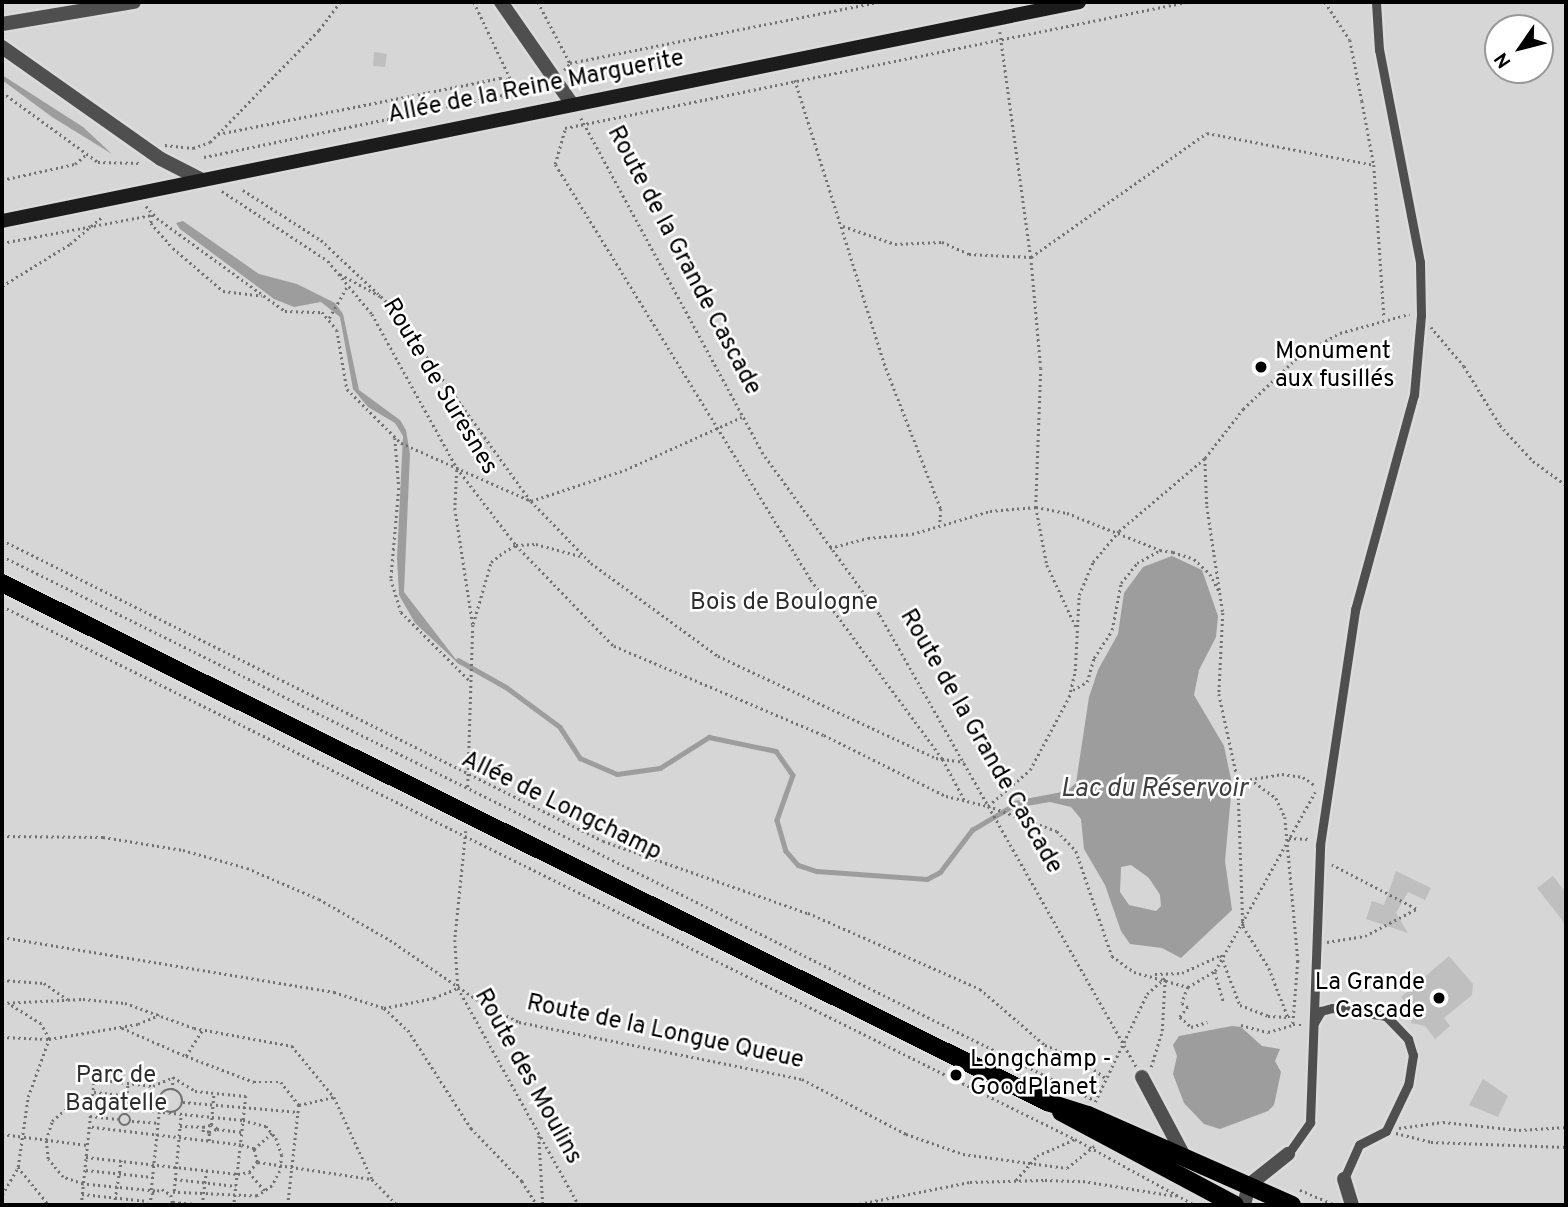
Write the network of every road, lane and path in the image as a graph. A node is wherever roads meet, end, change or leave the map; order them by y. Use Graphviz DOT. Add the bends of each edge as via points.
graph roads {
  1 [pos="134,2"];
  2 [pos="340,2"];
  3 [pos="474,2"];
  4 [pos="501,2"];
  5 [pos="538,2"];
  6 [pos="877,2"];
  7 [pos="1079,2"];
  8 [pos="1186,2"];
  9 [pos="1325,2"];
  10 [pos="1376,2"];
  11 [pos="996,19"];
  12 [pos="2,24"];
  13 [pos="1002,38"];
  14 [pos="2,47"];
  15 [pos="570,63"];
  16 [pos="562,73"];
  17 [pos="512,80"];
  18 [pos="795,80"];
  19 [pos="549,86"];
  20 [pos="523,91"];
  21 [pos="2,92"];
  22 [pos="572,104"];
  23 [pos="584,124"];
  24 [pos="218,134"];
  25 [pos="87,154"];
  26 [pos="155,155"];
  27 [pos="204,157"];
  28 [pos="1374,165"];
  29 [pos="200,179"];
  30 [pos="2,180"];
  31 [pos="243,190"];
  32 [pos="139,194"];
  33 [pos="114,198"];
  34 [pos="152,215"];
  35 [pos="2,221"];
  36 [pos="92,226"];
  37 [pos="843,226"];
  38 [pos="2,243"];
  39 [pos="1031,257"];
  40 [pos="337,272"];
  41 [pos="348,285"];
  42 [pos="2,286"];
  43 [pos="265,296"];
  44 [pos="383,298"];
  45 [pos="1421,315"];
  46 [pos="1384,317"];
  47 [pos="328,319"];
  48 [pos="741,417"];
  49 [pos="715,427"];
  50 [pos="395,438"];
  51 [pos="1205,458"];
  52 [pos="457,468"];
  53 [pos="1566,485"];
  54 [pos="531,501"];
  55 [pos="1036,507"];
  56 [pos="940,525"];
  57 [pos="1119,531"];
  58 [pos="2,540"];
  59 [pos="516,545"];
  60 [pos="830,548"];
  61 [pos="1160,550"];
  62 [pos="2,556"];
  63 [pos="584,556"];
  64 [pos="2,583"];
  65 [pos="1222,596"];
  66 [pos="2,606"];
  67 [pos="473,625"];
  68 [pos="1077,627"];
  69 [pos="471,682"];
  70 [pos="1072,691"];
  71 [pos="942,759"];
  72 [pos="964,762"];
  73 [pos="468,772"];
  74 [pos="1250,779"];
  75 [pos="1238,781"];
  76 [pos="468,788"];
  77 [pos="483,795"];
  78 [pos="965,801"];
  79 [pos="479,804"];
  80 [pos="988,806"];
  81 [pos="467,830"];
  82 [pos="2,836"];
  83 [pos="464,836"];
  84 [pos="1289,838"];
  85 [pos="1321,840"];
  86 [pos="1320,858"];
  87 [pos="1242,926"];
  88 [pos="2,937"];
  89 [pos="1316,943"];
  90 [pos="1221,955"];
  91 [pos="1215,971"];
  92 [pos="1149,975"];
  93 [pos="1165,978"];
  94 [pos="2,980"];
  95 [pos="1188,987"];
  96 [pos="458,988"];
  97 [pos="68,1000"];
  98 [pos="2,1003"];
  99 [pos="8,1003"];
  100 [pos="1224,1003"];
  101 [pos="384,1008"];
  102 [pos="159,1016"];
  103 [pos="1288,1017"];
  104 [pos="1294,1017"];
  105 [pos="1207,1022"];
  106 [pos="1241,1025"];
  107 [pos="1293,1025"];
  108 [pos="1313,1025"];
  109 [pos="120,1027"];
  110 [pos="202,1030"];
  111 [pos="2,1037"];
  112 [pos="49,1039"];
  113 [pos="1124,1043"];
  114 [pos="186,1056"];
  115 [pos="1141,1076"];
  116 [pos="173,1077"];
  117 [pos="1107,1077"];
  118 [pos="128,1083"];
  119 [pos="172,1090"];
  120 [pos="93,1092"];
  121 [pos="214,1093"];
  122 [pos="127,1096"];
  123 [pos="334,1097"];
  124 [pos="160,1099"];
  125 [pos="183,1102"];
  126 [pos="1047,1102"];
  127 [pos="92,1105"];
  128 [pos="214,1105"];
  129 [pos="299,1105"];
  130 [pos="125,1108"];
  131 [pos="245,1108"];
  132 [pos="159,1111"];
  133 [pos="299,1112"];
  134 [pos="169,1113"];
  135 [pos="181,1114"];
  136 [pos="90,1116"];
  137 [pos="125,1116"];
  138 [pos="213,1117"];
  139 [pos="118,1119"];
  140 [pos="243,1120"];
  141 [pos="132,1121"];
  142 [pos="158,1124"];
  143 [pos="124,1125"];
  144 [pos="211,1125"];
  145 [pos="180,1126"];
  146 [pos="89,1127"];
  147 [pos="203,1127"];
  148 [pos="1566,1127"];
  149 [pos="1399,1128"];
  150 [pos="217,1129"];
  151 [pos="123,1131"];
  152 [pos="209,1132"];
  153 [pos="242,1132"];
  154 [pos="272,1133"];
  155 [pos="539,1133"];
  156 [pos="2,1134"];
  157 [pos="157,1135"];
  158 [pos="1388,1135"];
  159 [pos="22,1136"];
  160 [pos="179,1138"];
  161 [pos="1075,1139"];
  162 [pos="46,1140"];
  163 [pos="209,1141"];
  164 [pos="241,1144"];
  165 [pos="87,1145"];
  166 [pos="1566,1147"];
  167 [pos="254,1149"];
  168 [pos="1090,1151"];
  169 [pos="1288,1154"];
  170 [pos="86,1157"];
  171 [pos="1185,1158"];
  172 [pos="121,1161"];
  173 [pos="257,1162"];
  174 [pos="1030,1162"];
  175 [pos="281,1164"];
  176 [pos="154,1165"];
  177 [pos="292,1165"];
  178 [pos="18,1167"];
  179 [pos="176,1167"];
  180 [pos="86,1170"];
  181 [pos="206,1171"];
  182 [pos="249,1172"];
  183 [pos="121,1174"];
  184 [pos="238,1174"];
  185 [pos="153,1177"];
  186 [pos="175,1179"];
  187 [pos="372,1179"];
  188 [pos="1345,1179"];
  189 [pos="1016,1181"];
  190 [pos="205,1183"];
  191 [pos="83,1184"];
  192 [pos="1249,1185"];
  193 [pos="236,1186"];
  194 [pos="117,1187"];
  195 [pos="153,1190"];
  196 [pos="265,1191"];
  197 [pos="169,1192"];
  198 [pos="174,1192"];
  199 [pos="81,1194"];
  200 [pos="204,1194"];
  201 [pos="2,1195"];
  202 [pos="115,1197"];
  203 [pos="1180,1197"];
  204 [pos="1295,1197"];
  205 [pos="235,1198"];
  206 [pos="149,1203"];
  207 [pos="173,1204"];
  208 [pos="49,1205"];
  209 [pos="81,1205"];
  210 [pos="114,1205"];
  211 [pos="203,1205"];
  212 [pos="234,1205"];
  213 [pos="288,1205"];
  214 [pos="397,1205"];
  215 [pos="537,1205"];
  216 [pos="543,1205"];
  217 [pos="579,1205"];
  218 [pos="854,1205"];
  219 [pos="1195,1205"];
  220 [pos="1234,1205"];
  221 [pos="1244,1205"];
  222 [pos="1335,1205"];
  223 [pos="1352,1205"];
  1 -- 12 [label="street"];
  2 -- 24 [label="path" via="319,30"];
  3 -- 17 [label="path"];
  4 -- 22 [label="street"];
  5 -- 15 [label="path"];
  6 -- 15 [label="path"];
  7 -- 11 [label="main road, Allée de la Reine Marguerite"];
  8 -- 13 [label="path"];
  9 -- 28 [label="path" via="1350,40"];
  10 -- 45 [label="lane" via="1379,50 1420,262"];
  11 -- 13 [label="path"];
  11 -- 22 [label="main road, Allée de la Reine Marguerite"];
  13 -- 18 [label="path"];
  13 -- 39 [label="path"];
  14 -- 26 [label="street"];
  15 -- 16 [label="path"];
  17 -- 20 [label="path"];
  17 -- 24 [label="path" via="500,78"];
  18 -- 23 [label="path"];
  18 -- 37 [label="path"];
  19 -- 20 [label="path"];
  20 -- 27 [label="path"];
  21 -- 25 [label="path"];
  22 -- 23 [label="path, Route de la Grande Cascade"];
  22 -- 29 [label="main road, Allée de la Reine Marguerite"];
  23 -- 48 [label="path, Route de la Grande Cascade"];
  23 -- 49 [label="path" via="565,128 555,164"];
  24 -- 26 [label="path" via="193,148 171,142"];
  25 -- 26 [label="path" via="97,162 156,164"];
  25 -- 30 [label="path" via="75,164"];
  26 -- 29 [label="street"];
  28 -- 39 [label="path" via="1207,133"];
  28 -- 46 [label="path"];
  29 -- 32 [label="main road, Allée de la Reine Marguerite"];
  29 -- 40 [label="path, Route de Suresnes" via="307,247"];
  31 -- 44 [label="path" via="321,240"];
  32 -- 33 [label="main road, Allée de la Reine Marguerite"];
  32 -- 34 [label="path"];
  33 -- 35 [label="main road, Allée de la Reine Marguerite"];
  33 -- 36 [label="path"];
  34 -- 36 [label="path"];
  34 -- 43 [label="path"];
  34 -- 43 [label="path" via="151,223 173,248 223,291"];
  36 -- 38 [label="path"];
  36 -- 42 [label="path"];
  37 -- 39 [label="path" via="895,244 942,242 969,254"];
  37 -- 56 [label="path" via="886,368 933,485"];
  39 -- 55 [label="path" via="1041,368"];
  40 -- 41 [label="path, Route de Suresnes"];
  40 -- 44 [label="path"];
  41 -- 47 [label="path"];
  41 -- 52 [label="path, Route de Suresnes" via="372,314"];
  43 -- 47 [label="path" via="285,311 322,312"];
  44 -- 54 [label="path" via="445,377"];
  45 -- 46 [label="path" via="1402,312"];
  45 -- 53 [label="path" via="1464,366 1500,425 1533,461"];
  45 -- 85 [label="lane" via="1414,395 1355,610"];
  46 -- 51 [label="path" via="1301,354 1242,410"];
  47 -- 50 [label="path" via="337,330 347,389"];
  48 -- 49 [label="path"];
  48 -- 60 [label="path, Route de la Grande Cascade"];
  49 -- 54 [label="path" via="625,470"];
  49 -- 71 [label="path" via="810,579"];
  50 -- 52 [label="path"];
  50 -- 69 [label="path" via="398,488 391,579 397,601 401,612 438,654"];
  51 -- 57 [label="path"];
  51 -- 65 [label="path" via="1207,506"];
  52 -- 54 [label="path"];
  52 -- 59 [label="path, Route de Suresnes"];
  52 -- 67 [label="path" via="455,508"];
  54 -- 63 [label="path"];
  55 -- 56 [label="path" via="990,511"];
  55 -- 57 [label="path"];
  55 -- 68 [label="path" via="1047,565"];
  56 -- 60 [label="path"];
  57 -- 61 [label="path"];
  57 -- 68 [label="path" via="1093,562 1083,584"];
  58 -- 73 [label="path"];
  59 -- 63 [label="path" via="536,544"];
  59 -- 67 [label="path" via="491,562"];
  59 -- 78 [label="path, Route de Suresnes" via="614,646"];
  60 -- 72 [label="path, Route de la Grande Cascade" via="880,615"];
  61 -- 65 [label="path" via="1194,559 1210,574"];
  61 -- 70 [label="path" via="1137,563 1121,583 1112,630 1094,657 1087,682"];
  62 -- 76 [label="path, Allée de Longchamp"];
  63 -- 71 [label="path" via="718,656"];
  64 -- 126 [label="main road, Allée de Longchamp"];
  65 -- 75 [label="path" via="1219,694"];
  66 -- 83 [label="path"];
  67 -- 69 [label="path"];
  68 -- 70 [label="path"];
  69 -- 73 [label="path"];
  70 -- 80 [label="path" via="1030,771"];
  71 -- 72 [label="path"];
  71 -- 78 [label="path"];
  72 -- 80 [label="path, Route de la Grande Cascade"];
  73 -- 76 [label="path"];
  73 -- 117 [label="path" via="603,841 808,913 980,989 1045,1045"];
  74 -- 75 [label="path"];
  74 -- 84 [label="path" via="1276,798"];
  74 -- 84 [label="path" via="1294,775 1319,787"];
  75 -- 87 [label="path"];
  76 -- 77 [label="path, Allée de Longchamp"];
  77 -- 79 [label="path"];
  77 -- 117 [label="path, Allée de Longchamp" via="1090,1096 1093,1106"];
  78 -- 80 [label="path, Route de Suresnes"];
  80 -- 92 [label="path, Route de Suresnes" via="1057,831 1069,842 1112,956 1134,972"];
  80 -- 113 [label="path, Route de la Grande Cascade"];
  81 -- 83 [label="path"];
  82 -- 96 [label="path, Route de la Longue Queue" via="103,836 183,850 247,868 319,899 390,940"];
  83 -- 96 [label="path, Route des Moulins" via="455,940"];
  83 -- 161 [label="path"];
  84 -- 85 [label="path"];
  84 -- 87 [label="path"];
  84 -- 104 [label="path" via="1298,961"];
  85 -- 86 [label="lane"];
  86 -- 89 [label="lane"];
  86 -- 89 [label="path" via="1416,909 1365,936"];
  87 -- 90 [label="path"];
  87 -- 103 [label="path" via="1269,968"];
  88 -- 101 [label="path" via="334,992"];
  89 -- 108 [label="lane"];
  90 -- 91 [label="path"];
  90 -- 92 [label="path" via="1182,973"];
  90 -- 103 [label="path" via="1240,1004 1268,1016"];
  91 -- 95 [label="path"];
  91 -- 100 [label="path"];
  92 -- 93 [label="path, Route de Suresnes"];
  93 -- 95 [label="path, Route de Suresnes"];
  93 -- 113 [label="path" via="1147,994"];
  93 -- 115 [label="path" via="1162,1031 1152,1066"];
  94 -- 97 [label="path" via="44,983"];
  95 -- 105 [label="path" via="1182,1003 1188,1007 1180,1017 1191,1027"];
  96 -- 101 [label="path" via="434,999"];
  96 -- 155 [label="path, Route des Moulins"];
  96 -- 174 [label="path, Route de la Longue Queue" via="519,1022 802,1079 906,1134 963,1153"];
  97 -- 99 [label="path"];
  97 -- 102 [label="path" via="125,1003"];
  98 -- 99 [label="path"];
  99 -- 112 [label="path" via="41,1024"];
  101 -- 215 [label="path" via="408,1030 471,1128 522,1181"];
  102 -- 109 [label="path"];
  102 -- 110 [label="path"];
  103 -- 104 [label="path"];
  104 -- 107 [label="path"];
  106 -- 107 [label="path" via="1268,1032"];
  107 -- 108 [label="path"];
  108 -- 158 [label="lane" via="1321,1011 1364,1009 1386,1016 1408,1039 1413,1055 1408,1085"];
  108 -- 169 [label="lane" via="1310,1122"];
  109 -- 112 [label="path"];
  109 -- 114 [label="path"];
  110 -- 114 [label="path"];
  110 -- 123 [label="path" via="292,1046"];
  111 -- 112 [label="path"];
  112 -- 159 [label="path" via="28,1097"];
  113 -- 115 [label="path, Route de la Grande Cascade"];
  113 -- 117 [label="path"];
  114 -- 129 [label="path" via="254,1082 281,1082"];
  115 -- 171 [label="street"];
  116 -- 118 [label="path" via="153,1086"];
  116 -- 119 [label="path"];
  116 -- 121 [label="path" via="195,1091"];
  118 -- 120 [label="path" via="94,1079"];
  118 -- 122 [label="path"];
  119 -- 124 [label="path"];
  119 -- 125 [label="path"];
  120 -- 122 [label="path"];
  120 -- 127 [label="path"];
  121 -- 128 [label="path"];
  121 -- 131 [label="path" via="246,1096"];
  122 -- 124 [label="path"];
  122 -- 130 [label="path"];
  123 -- 129 [label="path"];
  123 -- 187 [label="path"];
  124 -- 134 [label="path"];
  125 -- 128 [label="path"];
  125 -- 134 [label="path" via="179,1111"];
  126 -- 171 [label="main road, Allée de Longchamp"];
  126 -- 220 [label="main road, Allée de Longchamp" via="1082,1127"];
  127 -- 130 [label="path"];
  127 -- 136 [label="path"];
  127 -- 162 [label="path" via="66,1108 52,1121"];
  128 -- 131 [label="path"];
  128 -- 138 [label="path"];
  129 -- 133 [label="path"];
  130 -- 132 [label="path"];
  130 -- 137 [label="path"];
  131 -- 133 [label="path"];
  131 -- 140 [label="path"];
  132 -- 134 [label="path"];
  132 -- 142 [label="path"];
  133 -- 177 [label="path"];
  134 -- 135 [label="path"];
  135 -- 138 [label="path"];
  135 -- 145 [label="path"];
  136 -- 139 [label="path"];
  136 -- 146 [label="path"];
  137 -- 139 [label="path" via="118,1115"];
  137 -- 141 [label="path"];
  138 -- 140 [label="path"];
  138 -- 144 [label="path"];
  139 -- 143 [label="path" via="117,1124"];
  140 -- 153 [label="path"];
  140 -- 154 [label="path" via="266,1126"];
  141 -- 142 [label="path"];
  141 -- 143 [label="path" via="131,1126"];
  142 -- 157 [label="path"];
  143 -- 151 [label="path"];
  144 -- 147 [label="path"];
  144 -- 150 [label="path"];
  145 -- 147 [label="path"];
  145 -- 160 [label="path"];
  146 -- 151 [label="path"];
  146 -- 165 [label="path"];
  147 -- 152 [label="path" via="203,1132"];
  148 -- 149 [label="path" via="1519,1130 1443,1122"];
  149 -- 158 [label="path"];
  149 -- 158 [label="path"];
  150 -- 152 [label="path"];
  150 -- 153 [label="path"];
  151 -- 157 [label="path"];
  152 -- 163 [label="path"];
  153 -- 164 [label="path"];
  154 -- 167 [label="path"];
  154 -- 175 [label="path"];
  155 -- 216 [label="path"];
  155 -- 217 [label="path, Route des Moulins"];
  156 -- 159 [label="path"];
  157 -- 160 [label="path"];
  157 -- 176 [label="path"];
  158 -- 166 [label="path" via="1431,1142"];
  158 -- 188 [label="lane" via="1359,1145"];
  159 -- 162 [label="path"];
  159 -- 178 [label="path"];
  160 -- 163 [label="path"];
  160 -- 179 [label="path"];
  161 -- 168 [label="path"];
  161 -- 174 [label="path"];
  162 -- 165 [label="path"];
  162 -- 191 [label="path" via="48,1159 62,1177"];
  163 -- 164 [label="path"];
  164 -- 167 [label="path"];
  164 -- 184 [label="path"];
  165 -- 170 [label="path"];
  167 -- 173 [label="path"];
  168 -- 174 [label="path, Route de la Longue Queue" via="1067,1168"];
  168 -- 203 [label="path"];
  169 -- 192 [label="street"];
  170 -- 172 [label="path"];
  170 -- 180 [label="path"];
  171 -- 192 [label="main road, Allée de Longchamp"];
  172 -- 176 [label="path"];
  172 -- 183 [label="path"];
  173 -- 175 [label="path"];
  173 -- 182 [label="path"];
  174 -- 189 [label="path"];
  175 -- 177 [label="path"];
  175 -- 196 [label="path"];
  176 -- 179 [label="path"];
  176 -- 185 [label="path"];
  177 -- 187 [label="path"];
  177 -- 213 [label="path"];
  178 -- 201 [label="path"];
  178 -- 208 [label="path"];
  179 -- 181 [label="path"];
  179 -- 186 [label="path"];
  180 -- 183 [label="path"];
  180 -- 191 [label="path"];
  181 -- 184 [label="path"];
  181 -- 190 [label="path"];
  182 -- 184 [label="path"];
  182 -- 196 [label="path"];
  183 -- 185 [label="path"];
  183 -- 194 [label="path"];
  184 -- 193 [label="path"];
  185 -- 195 [label="path"];
  186 -- 190 [label="path"];
  186 -- 198 [label="path"];
  187 -- 214 [label="path"];
  188 -- 223 [label="street"];
  189 -- 203 [label="path" via="1083,1181"];
  189 -- 218 [label="path" via="970,1182"];
  190 -- 193 [label="path"];
  190 -- 200 [label="path"];
  191 -- 194 [label="path"];
  191 -- 199 [label="path"];
  192 -- 204 [label="main road, Allée de Longchamp"];
  192 -- 221 [label="street"];
  193 -- 205 [label="path"];
  194 -- 195 [label="path"];
  194 -- 202 [label="path"];
  195 -- 197 [label="path"];
  195 -- 206 [label="path"];
  196 -- 205 [label="path"];
  197 -- 198 [label="path"];
  197 -- 207 [label="path"];
  198 -- 200 [label="path"];
  199 -- 202 [label="path"];
  199 -- 209 [label="path"];
  200 -- 205 [label="path"];
  200 -- 211 [label="path"];
  202 -- 206 [label="path"];
  202 -- 210 [label="path"];
  203 -- 219 [label="path"];
  204 -- 222 [label="path"];
  205 -- 212 [label="path"];
  207 -- 211 [label="path"];
}
